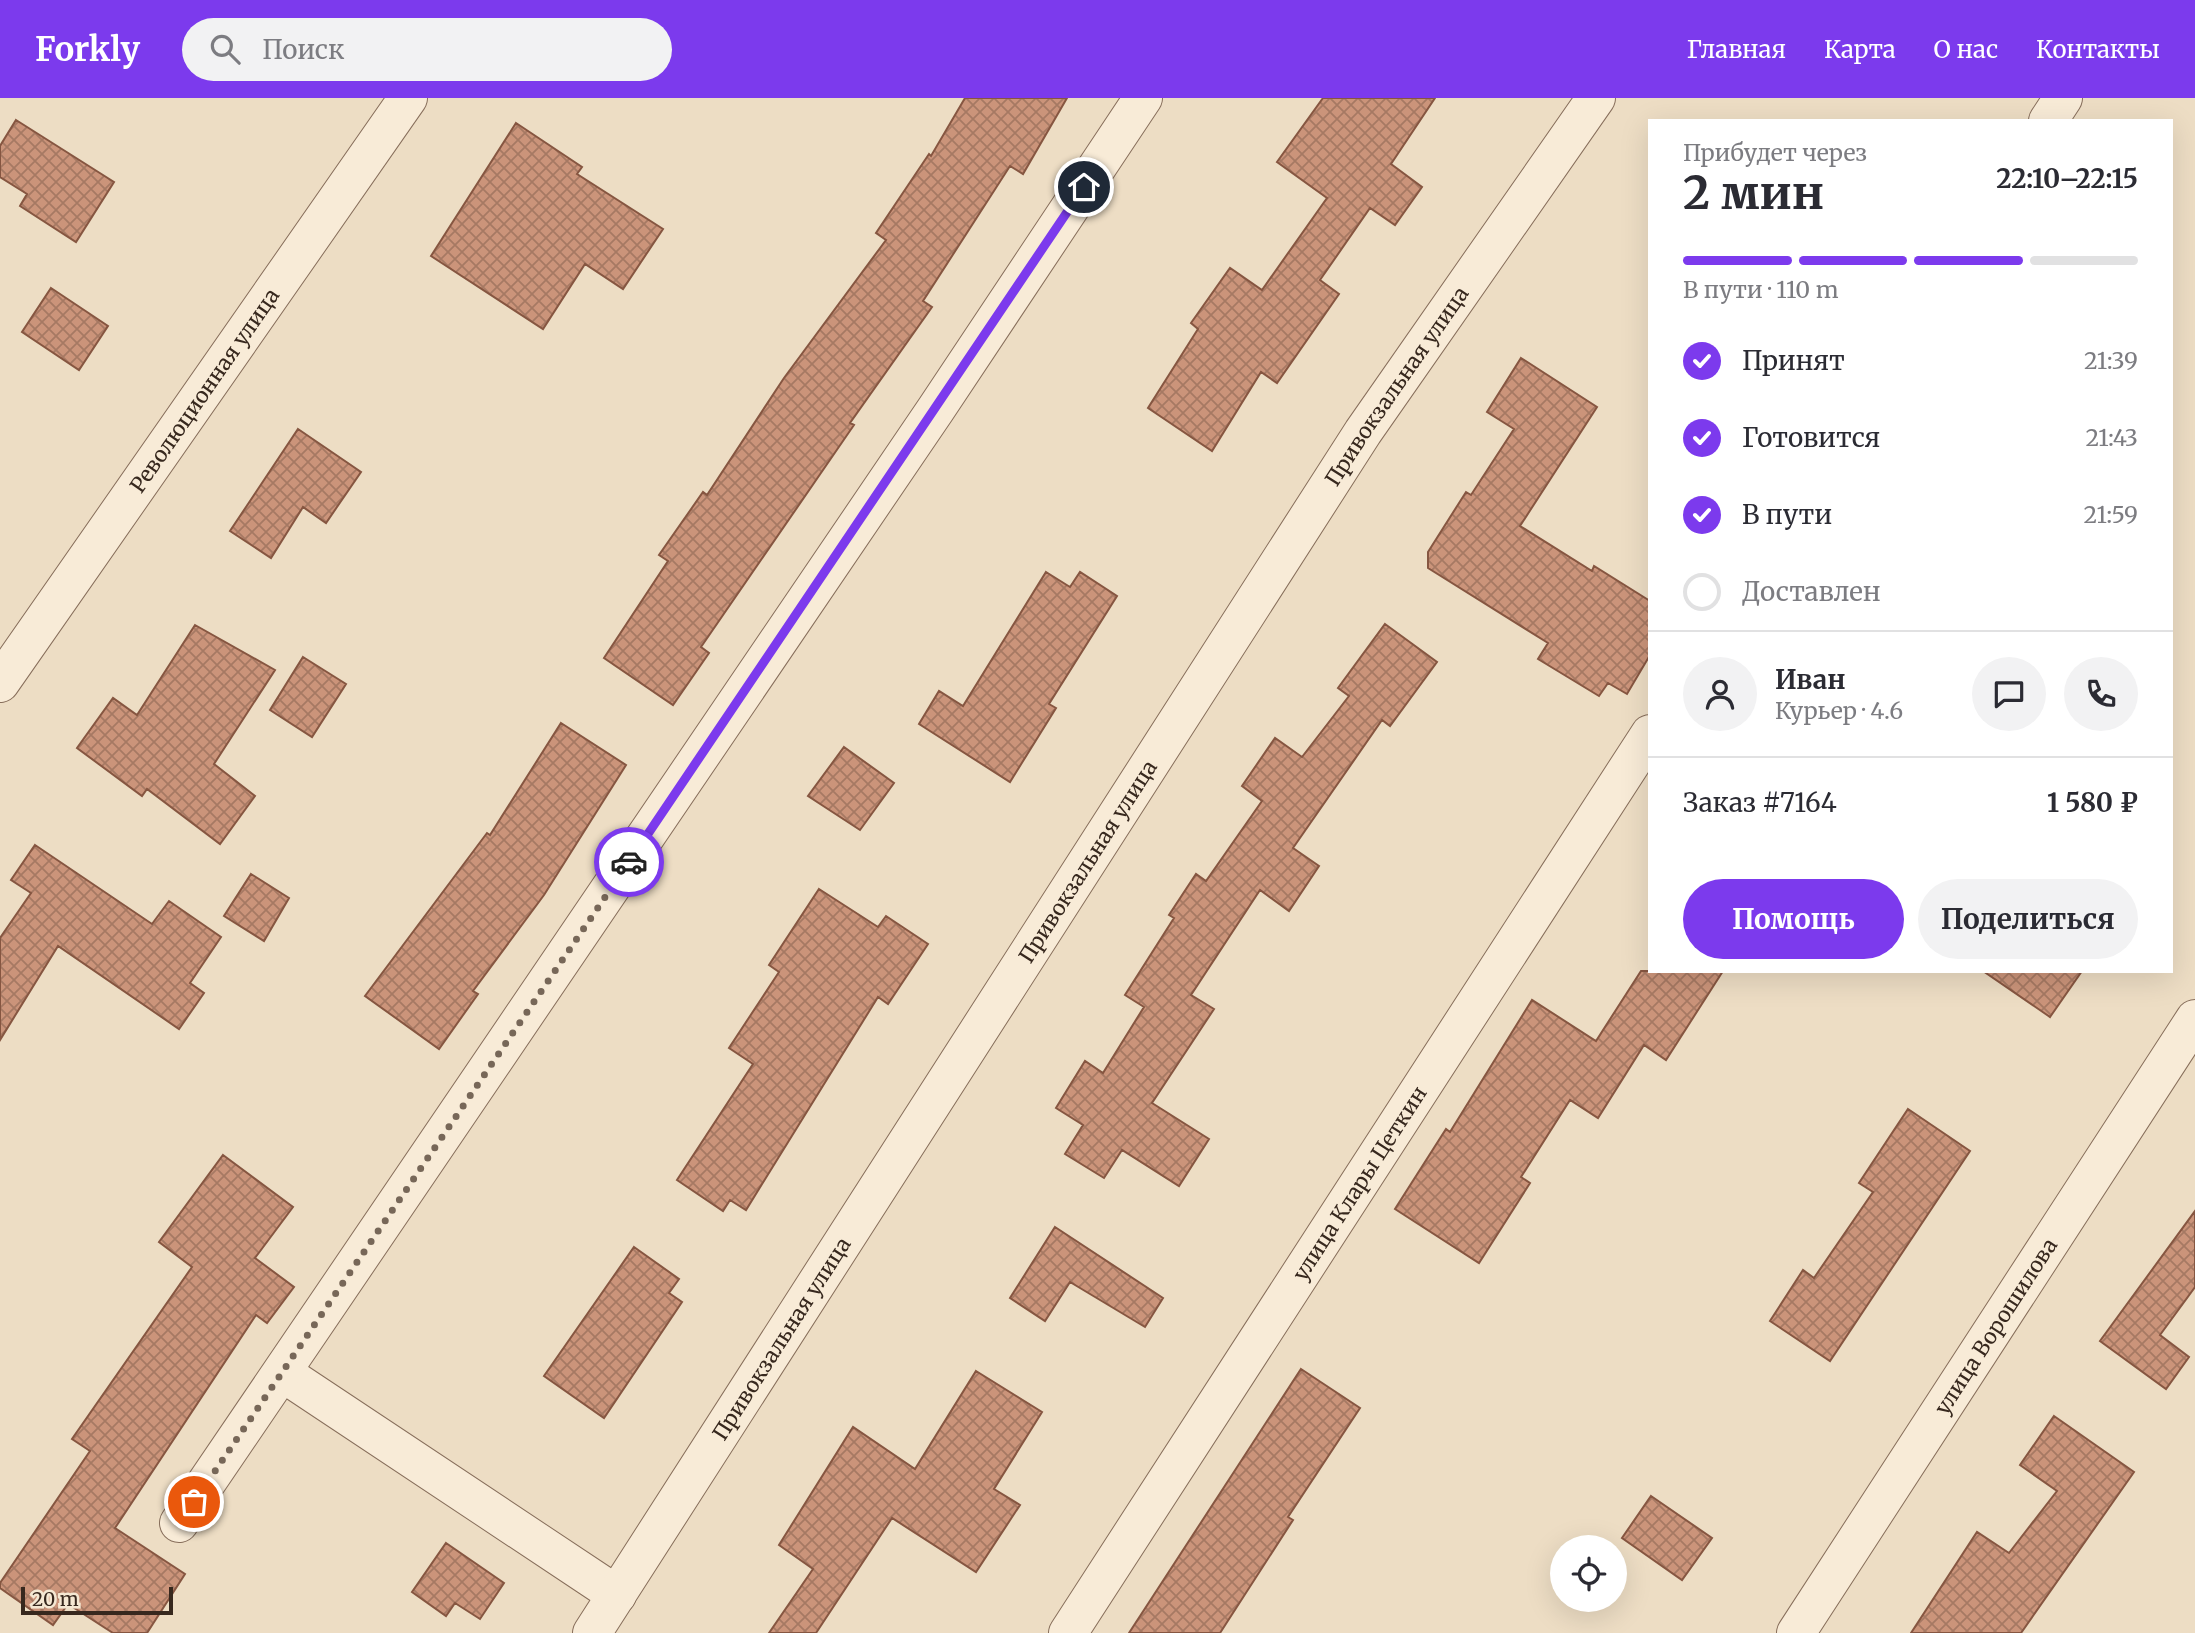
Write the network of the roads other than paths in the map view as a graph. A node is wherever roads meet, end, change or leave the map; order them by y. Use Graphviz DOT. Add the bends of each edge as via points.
graph roads {
  1 [pos="408,98"];
  2 [pos="1143,98"];
  3 [pos="1596,98"];
  4 [pos="2063,98"];
  5 [pos="2049,119"];
  6 [pos="0,683"];
  7 [pos="1648,737"];
  8 [pos="2195,1019"];
  9 [pos="283,1373"];
  10 [pos="179,1523"];
  11 [pos="617,1595"];
  12 [pos="592,1633"];
  13 [pos="1068,1633"];
  14 [pos="1796,1633"];
  1 -- 6 [label="street, Революционная улица"];
  2 -- 9 [label="street"];
  3 -- 11 [label="street, Привокзальная улица" via="1363,432"];
  4 -- 5 [label="street"];
  7 -- 13 [label="street, улица Клары Цеткин"];
  8 -- 14 [label="street, улица Ворошилова"];
  9 -- 10 [label="street"];
  9 -- 11 [label="street"];
  11 -- 12 [label="street, Привокзальная улица"];
}
